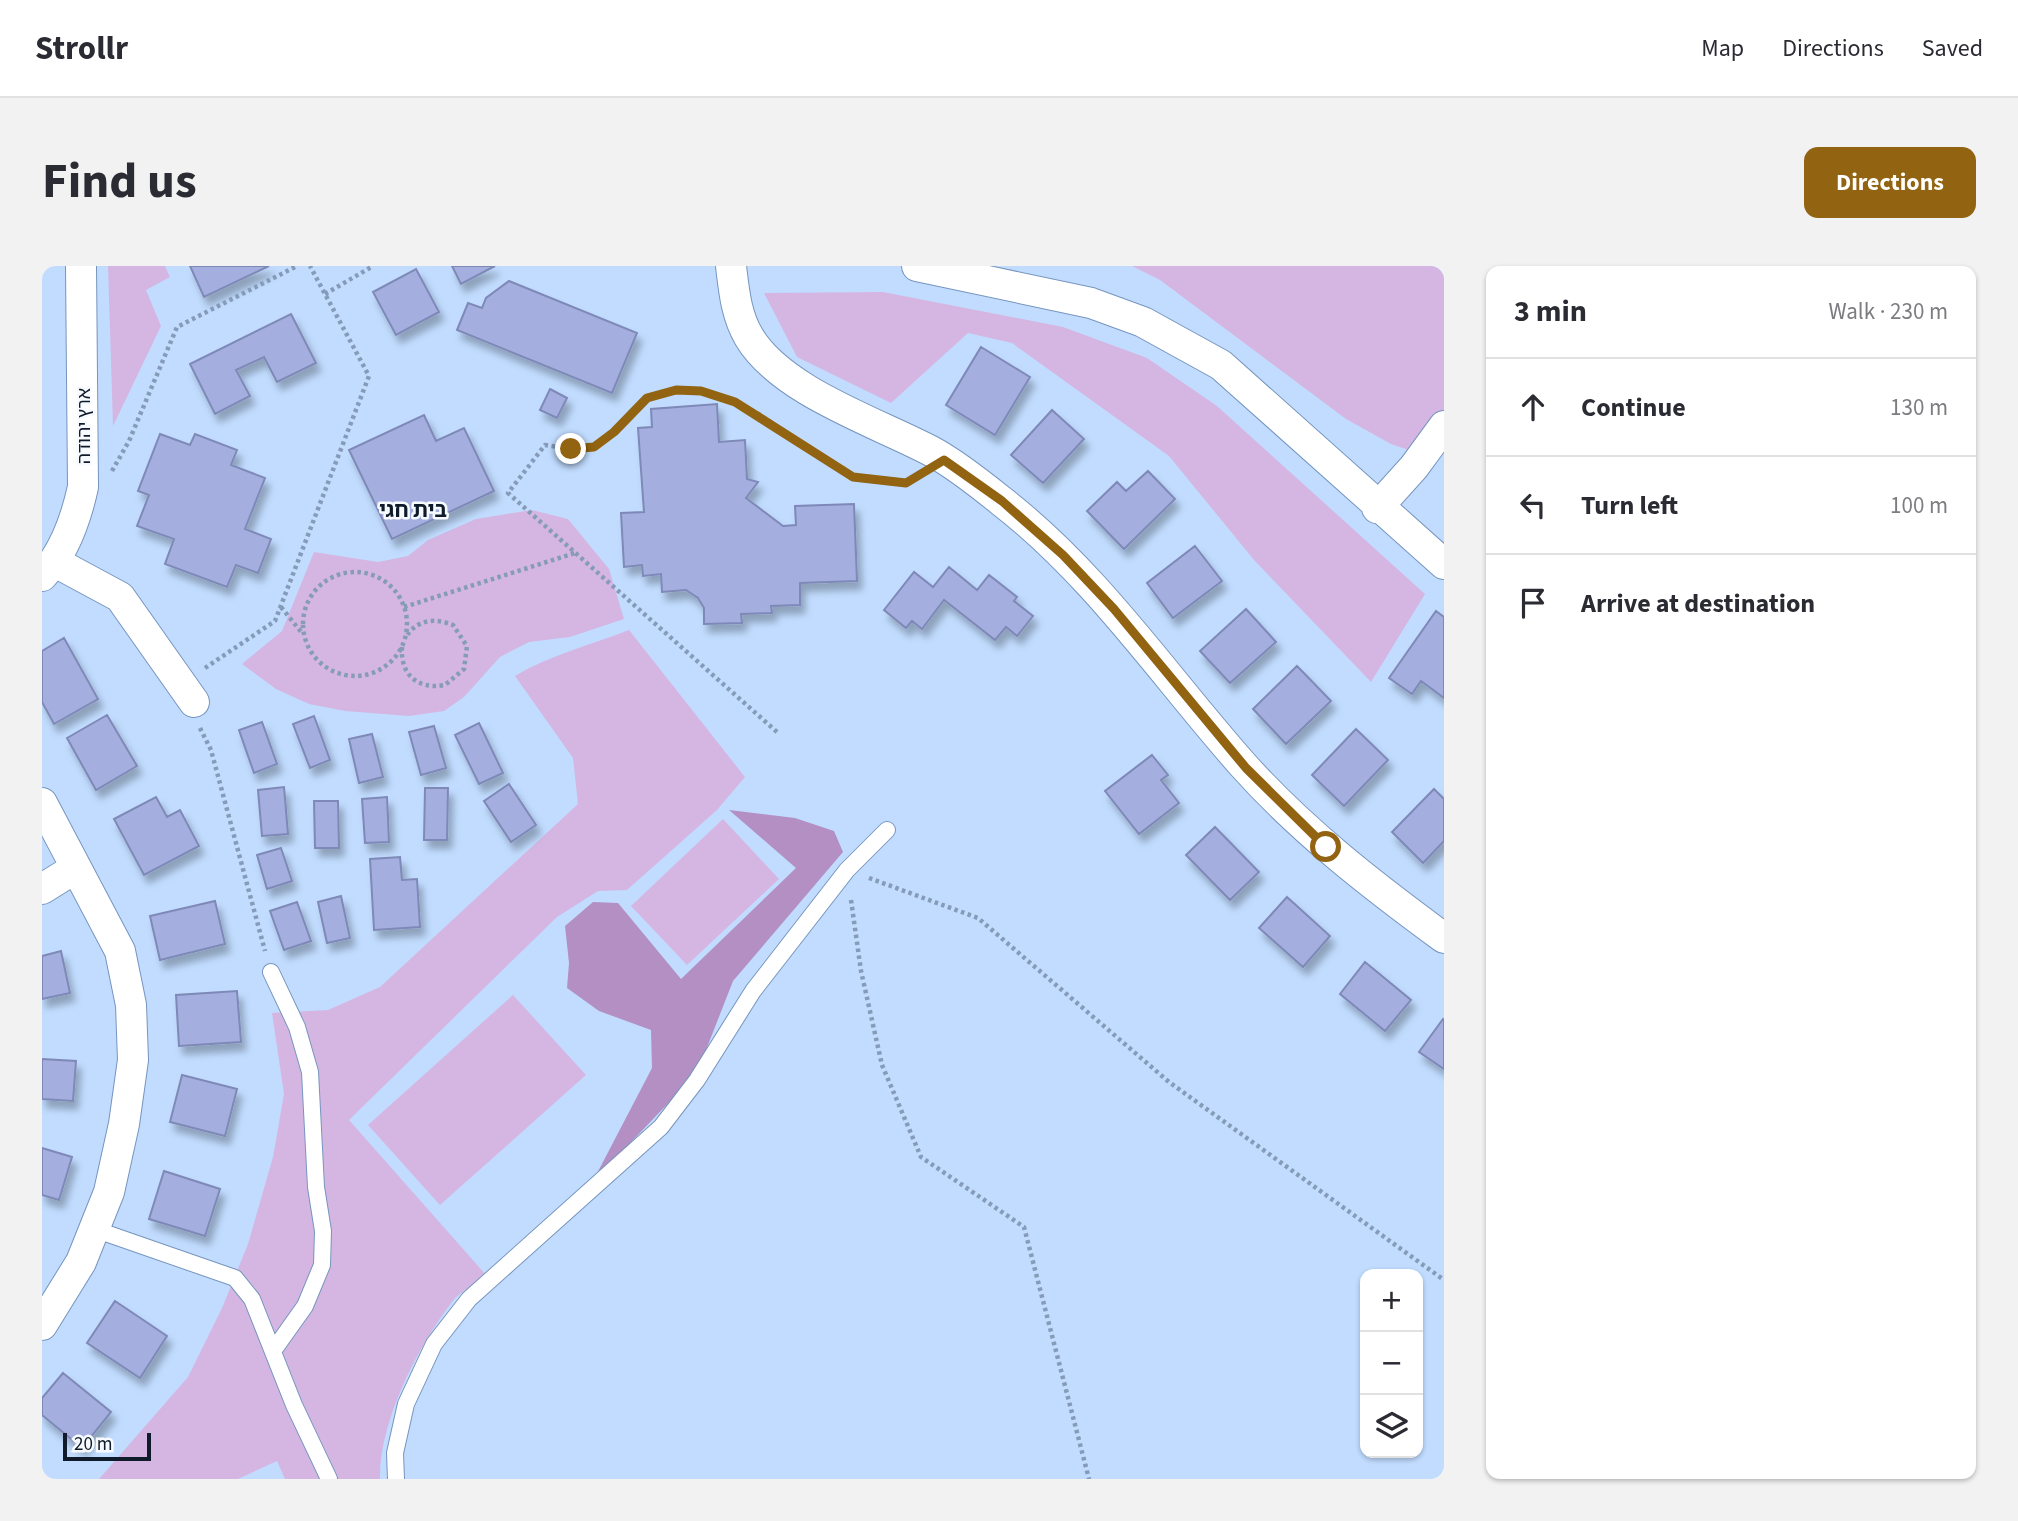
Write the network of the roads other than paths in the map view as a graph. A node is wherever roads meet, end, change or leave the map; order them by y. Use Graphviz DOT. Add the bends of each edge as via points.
graph roads {
  1 [pos="81,266"];
  2 [pos="731,266"];
  3 [pos="917,266"];
  4 [pos="1444,426"];
  5 [pos="1377,508"];
  6 [pos="1444,564"];
  7 [pos="48,569"];
  8 [pos="188,693"];
  9 [pos="42,803"];
  10 [pos="887,830"];
  11 [pos="74,869"];
  12 [pos="42,889"];
  13 [pos="1444,938"];
  14 [pos="271,972"];
  15 [pos="94,1229"];
  16 [pos="42,1325"];
  17 [pos="273,1351"];
  18 [pos="329,1479"];
  19 [pos="396,1479"];
  1 -- 7 [label="street, ארץ יהודה" via="83,487 77,514"];
  2 -- 13 [label="street" via="737,313 750,339 772,365 797,385 944,460 1002,501 1114,609 1246,768 1326,847"];
  3 -- 5 [label="street" via="1091,303 1184,343 1221,365"];
  4 -- 5 [label="street"];
  5 -- 6 [label="street"];
  7 -- 8 [label="street" via="120,597"];
  9 -- 11 [label="street"];
  10 -- 19 [label="lane" via="847,870 753,991 661,1127 470,1299 433,1344 406,1404 395,1453"];
  11 -- 12 [label="street"];
  11 -- 15 [label="street" via="120,951 131,1005 133,1060 124,1124 109,1192"];
  14 -- 17 [label="lane" via="298,1027 310,1072 323,1231 322,1265 305,1306"];
  15 -- 16 [label="street" via="81,1262"];
  15 -- 17 [label="lane" via="234,1278 252,1299"];
  17 -- 18 [label="lane"];
}
